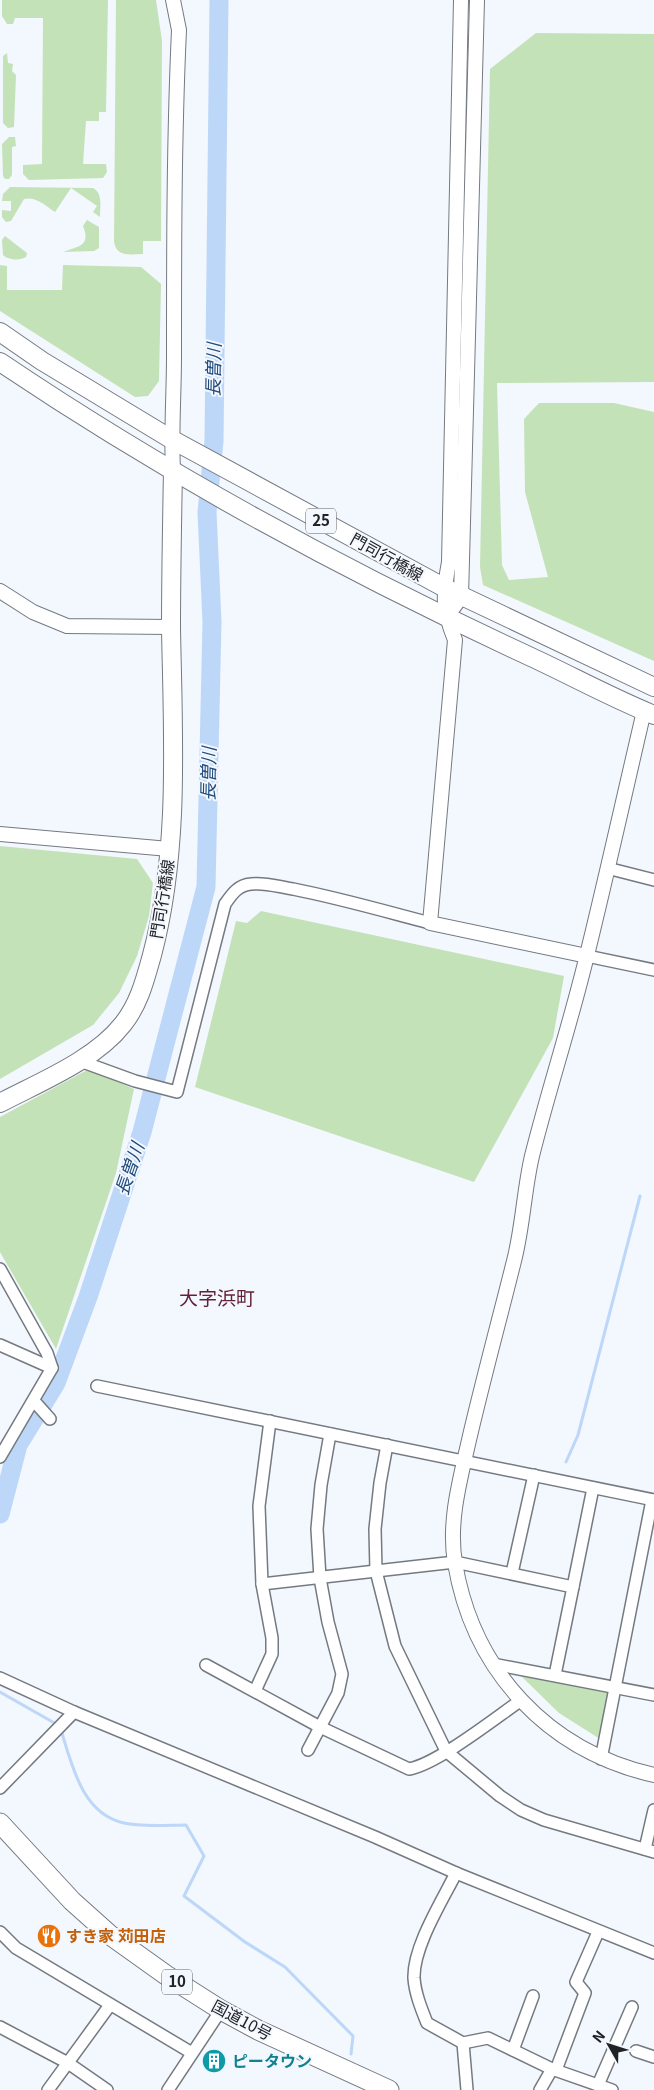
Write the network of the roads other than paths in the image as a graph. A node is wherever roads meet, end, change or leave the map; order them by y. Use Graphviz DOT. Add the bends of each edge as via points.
graph roads {
  1 [pos="173,0"];
  2 [pos="461,0"];
  3 [pos="477,0"];
  4 [pos="0,332"];
  5 [pos="0,362"];
  6 [pos="171,439"];
  7 [pos="173,470"];
  8 [pos="444,588"];
  9 [pos="0,591"];
  10 [pos="461,597"];
  11 [pos="446,618"];
  12 [pos="171,627"];
  13 [pos="654,687"];
  14 [pos="649,713"];
  15 [pos="0,834"];
  16 [pos="169,849"];
  17 [pos="607,868"];
  18 [pos="654,880"];
  19 [pos="430,923"];
  20 [pos="587,956"];
  21 [pos="654,970"];
  22 [pos="80,1060"];
  23 [pos="0,1103"];
  24 [pos="0,1269"];
  25 [pos="0,1345"];
  26 [pos="52,1368"];
  27 [pos="97,1386"];
  28 [pos="36,1404"];
  29 [pos="50,1419"];
  30 [pos="270,1421"];
  31 [pos="330,1434"];
  32 [pos="387,1445"];
  33 [pos="1,1454"];
  34 [pos="464,1461"];
  35 [pos="534,1475"];
  36 [pos="594,1488"];
  37 [pos="653,1500"];
  38 [pos="455,1562"];
  39 [pos="376,1571"];
  40 [pos="512,1573"];
  41 [pos="320,1578"];
  42 [pos="262,1584"];
  43 [pos="573,1587"];
  44 [pos="493,1664"];
  45 [pos="206,1665"];
  46 [pos="556,1675"];
  47 [pos="0,1678"];
  48 [pos="617,1687"];
  49 [pos="255,1691"];
  50 [pos="654,1695"];
  51 [pos="520,1701"];
  52 [pos="74,1712"];
  53 [pos="320,1726"];
  54 [pos="308,1750"];
  55 [pos="446,1751"];
  56 [pos="601,1759"];
  57 [pos="654,1775"];
  58 [pos="0,1788"];
  59 [pos="654,1810"];
  60 [pos="0,1823"];
  61 [pos="0,1840"];
  62 [pos="650,1851"];
  63 [pos="456,1873"];
  64 [pos="0,1932"];
  65 [pos="598,1932"];
  66 [pos="654,1953"];
  67 [pos="533,1996"];
  68 [pos="110,2005"];
  69 [pos="632,2007"];
  70 [pos="218,2014"];
  71 [pos="0,2027"];
  72 [pos="463,2043"];
  73 [pos="513,2050"];
  74 [pos="636,2051"];
  75 [pos="192,2053"];
  76 [pos="654,2057"];
  77 [pos="68,2063"];
  78 [pos="554,2070"];
  79 [pos="359,2085"];
  80 [pos="592,2086"];
  81 [pos="48,2090"];
  82 [pos="107,2090"];
  83 [pos="168,2090"];
  84 [pos="390,2090"];
  85 [pos="467,2090"];
  86 [pos="540,2090"];
  87 [pos="612,2090"];
  1 -- 6 [label="street" via="179,30"];
  2 -- 8 [label="street" via="449,562"];
  3 -- 10 [label="street"];
  4 -- 6 [label="main road, 門司行橋線 / 25"];
  5 -- 7 [label="main road, 門司行橋線 / 25"];
  6 -- 7 [label="street"];
  6 -- 8 [label="main road, 門司行橋線 / 25"];
  7 -- 11 [label="main road, 門司行橋線 / 25" via="190,483 289,538"];
  7 -- 12 [label="main road, 門司行橋線"];
  8 -- 10 [label="main road, 門司行橋線 / 25"];
  8 -- 11 [label="street"];
  9 -- 12 [label="street" via="33,612 67,626"];
  10 -- 11 [label="street"];
  10 -- 13 [label="main road, 門司行橋線 / 25"];
  11 -- 14 [label="main road, 門司行橋線 / 25"];
  11 -- 19 [label="street" via="455,640"];
  12 -- 16 [label="main road, 門司行橋線" via="173,752"];
  14 -- 17 [label="street"];
  15 -- 16 [label="street"];
  16 -- 22 [label="main road, 門司行橋線" via="157,936 134,1009 108,1040"];
  17 -- 18 [label="street"];
  17 -- 20 [label="street"];
  19 -- 20 [label="street"];
  19 -- 22 [label="street" via="308,892 266,884 241,886 225,904 177,1092 135,1081"];
  20 -- 21 [label="street"];
  20 -- 34 [label="street" via="531,1159 515,1257"];
  22 -- 23 [label="main road, 門司行橋線"];
  24 -- 26 [label="street" via="47,1353"];
  25 -- 26 [label="street"];
  26 -- 28 [label="street"];
  27 -- 30 [label="street"];
  28 -- 29 [label="street"];
  28 -- 33 [label="street"];
  30 -- 31 [label="street"];
  30 -- 42 [label="street" via="259,1506"];
  31 -- 32 [label="street"];
  31 -- 41 [label="street" via="317,1529"];
  32 -- 34 [label="street"];
  32 -- 39 [label="street" via="375,1529"];
  34 -- 35 [label="street"];
  34 -- 38 [label="street" via="454,1523"];
  35 -- 36 [label="street"];
  35 -- 40 [label="street"];
  36 -- 37 [label="street"];
  36 -- 43 [label="street"];
  37 -- 48 [label="street"];
  38 -- 39 [label="street"];
  38 -- 40 [label="street"];
  38 -- 44 [label="street" via="470,1618"];
  39 -- 41 [label="street"];
  39 -- 55 [label="street" via="396,1646"];
  40 -- 43 [label="street"];
  41 -- 42 [label="street"];
  41 -- 53 [label="street" via="342,1674 338,1693"];
  42 -- 49 [label="street" via="272,1654"];
  43 -- 46 [label="street"];
  44 -- 46 [label="street"];
  44 -- 51 [label="street"];
  45 -- 49 [label="street"];
  46 -- 48 [label="street"];
  47 -- 52 [label="street"];
  48 -- 50 [label="street"];
  48 -- 56 [label="street"];
  49 -- 53 [label="street"];
  51 -- 55 [label="street"];
  51 -- 56 [label="street" via="555,1732"];
  52 -- 58 [label="street"];
  52 -- 63 [label="street"];
  53 -- 54 [label="street"];
  53 -- 55 [label="street" via="409,1769 419,1768"];
  55 -- 62 [label="street" via="521,1810 544,1820"];
  56 -- 57 [label="street"];
  59 -- 62 [label="street"];
  60 -- 70 [label="highway, 国道10号 / 10" via="72,1901 110,1935"];
  61 -- 70 [label="highway, 国道10号 / 10" via="53,1899 94,1936 164,1989"];
  63 -- 65 [label="street"];
  63 -- 72 [label="street" via="421,1944 414,1966 414,1979 427,2023"];
  64 -- 68 [label="street" via="16,1948"];
  65 -- 66 [label="street"];
  65 -- 78 [label="street" via="576,1982 585,1993"];
  67 -- 73 [label="street"];
  68 -- 75 [label="street"];
  68 -- 77 [label="street"];
  69 -- 80 [label="street"];
  70 -- 75 [label="street"];
  70 -- 79 [label="highway, 国道10号 / 10" via="259,2043"];
  71 -- 77 [label="street"];
  72 -- 73 [label="street" via="488,2038"];
  72 -- 85 [label="street"];
  73 -- 78 [label="street"];
  74 -- 76 [label="street"];
  75 -- 83 [label="street"];
  77 -- 81 [label="street"];
  77 -- 82 [label="street"];
  78 -- 80 [label="street"];
  78 -- 86 [label="street"];
  79 -- 84 [label="highway, 国道10号 / 10"];
  80 -- 87 [label="street"];
}
